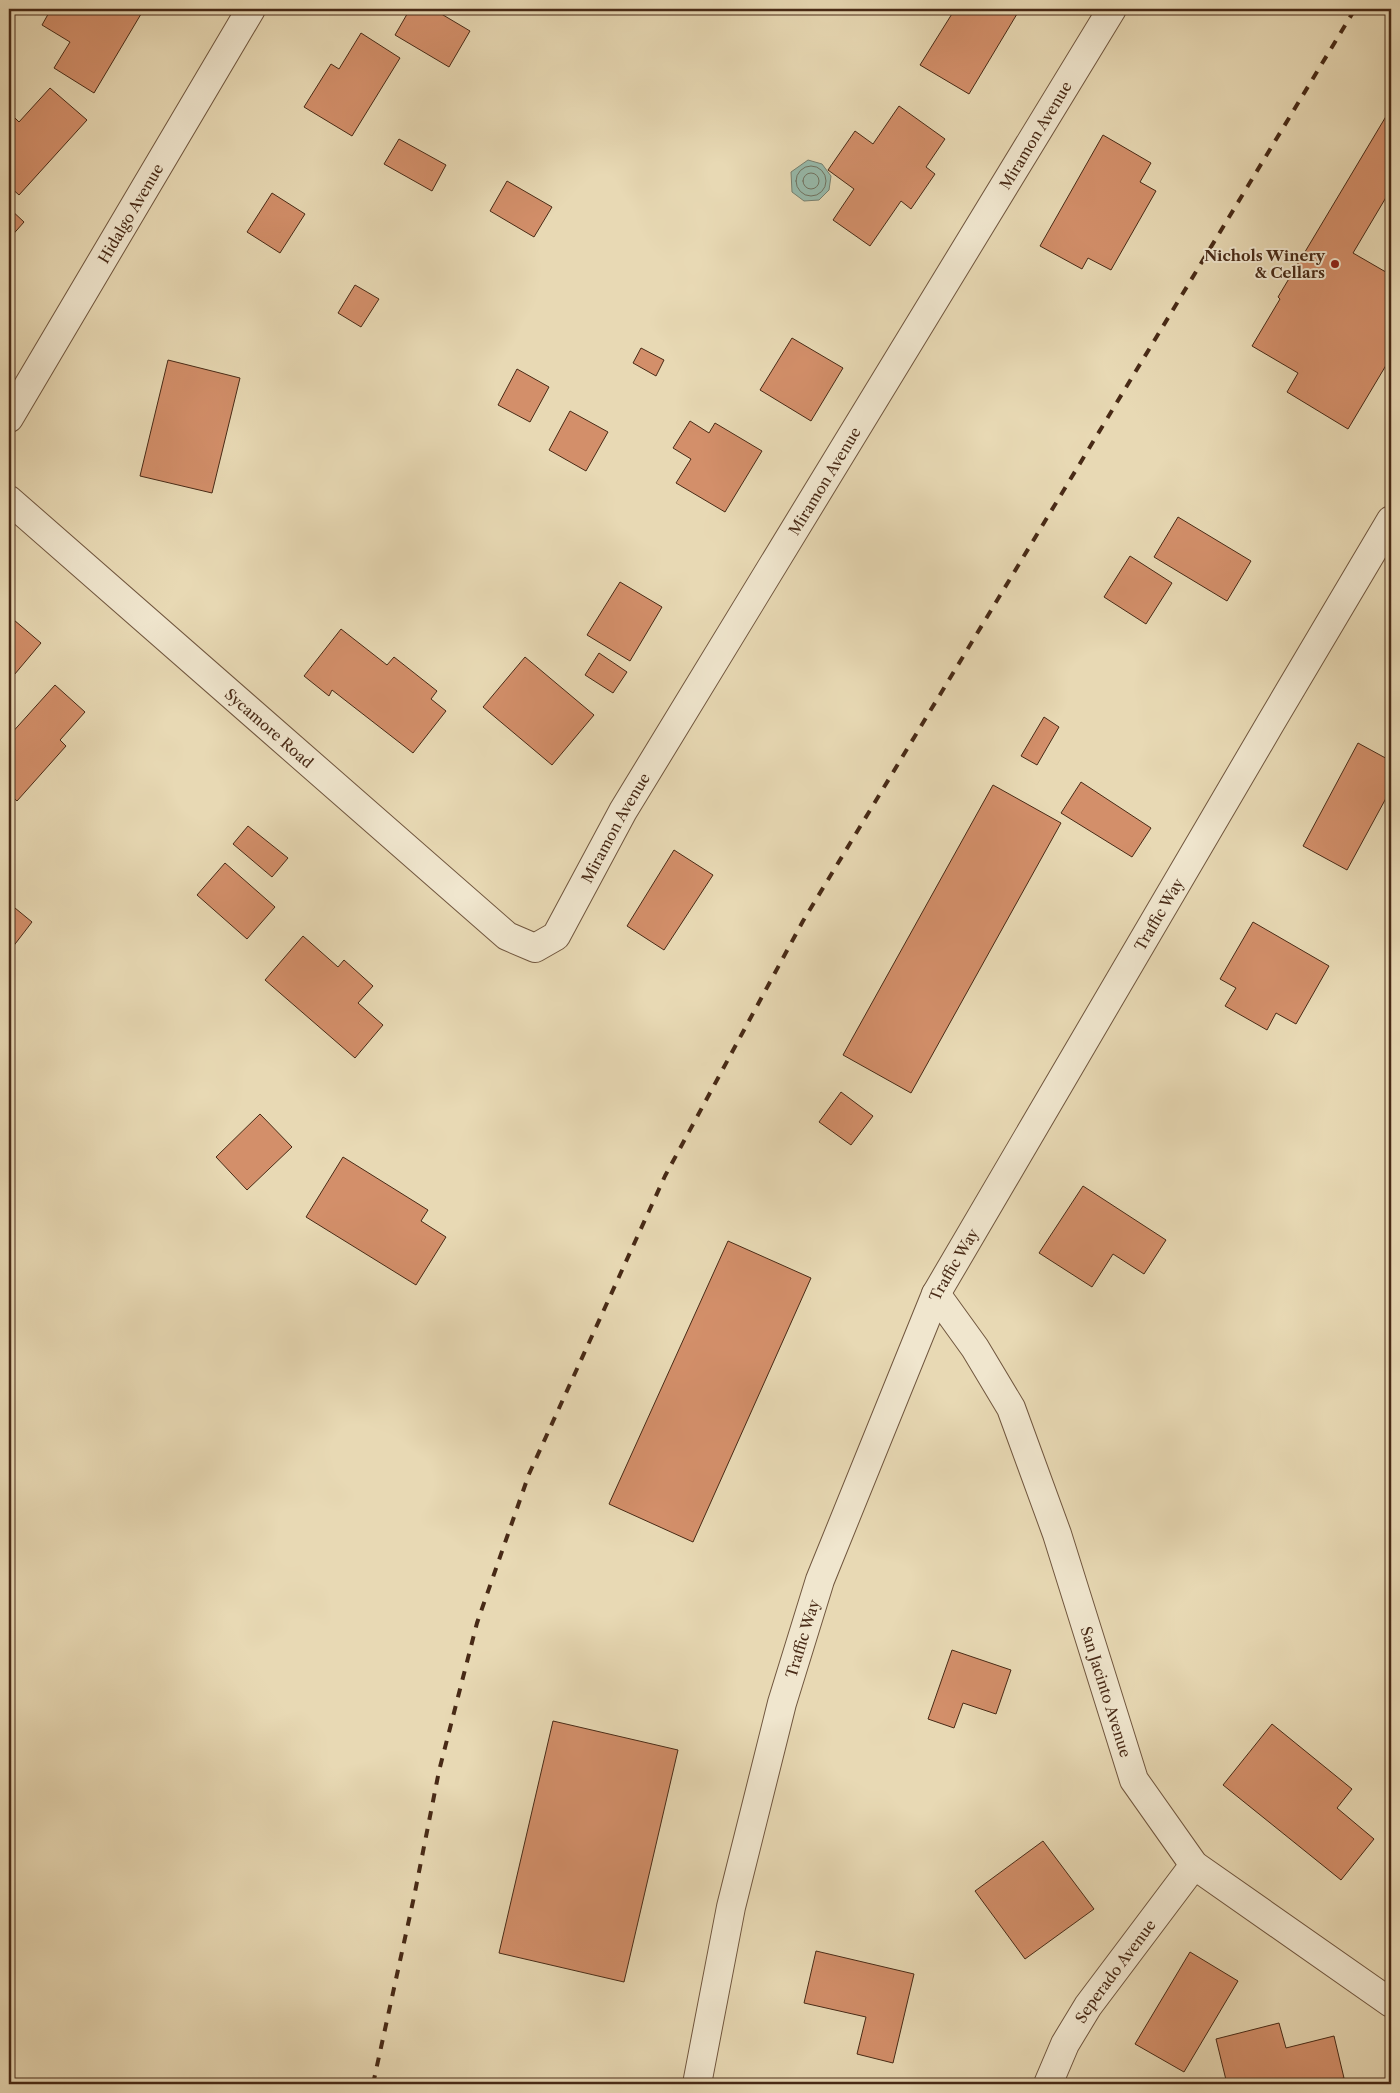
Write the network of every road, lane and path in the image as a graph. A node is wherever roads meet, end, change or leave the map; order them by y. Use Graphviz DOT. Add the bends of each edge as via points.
graph roads {
  1 [pos="251,9"];
  2 [pos="1112,9"];
  3 [pos="9,418"];
  4 [pos="9,500"];
  5 [pos="1391,520"];
  6 [pos="534,948"];
  7 [pos="936,1294"];
  8 [pos="1194,1865"];
  9 [pos="1391,2003"];
  10 [pos="697,2084"];
  11 [pos="1048,2084"];
  1 -- 3 [label="street, Hidalgo Avenue"];
  2 -- 6 [label="street, Miramon Avenue" via="623,811 556,936"];
  4 -- 6 [label="street, Sycamore Road" via="508,936"];
  5 -- 7 [label="street, Traffic Way"];
  7 -- 8 [label="street, San Jacinto Avenue" via="975,1348 1011,1408 1057,1534 1134,1780"];
  7 -- 10 [label="street, Traffic Way" via="820,1580 782,1703 731,1907"];
  8 -- 9 [label="street, San Jacinto Avenue"];
  8 -- 11 [label="street, Seperado Avenue" via="1088,2006"];
}
